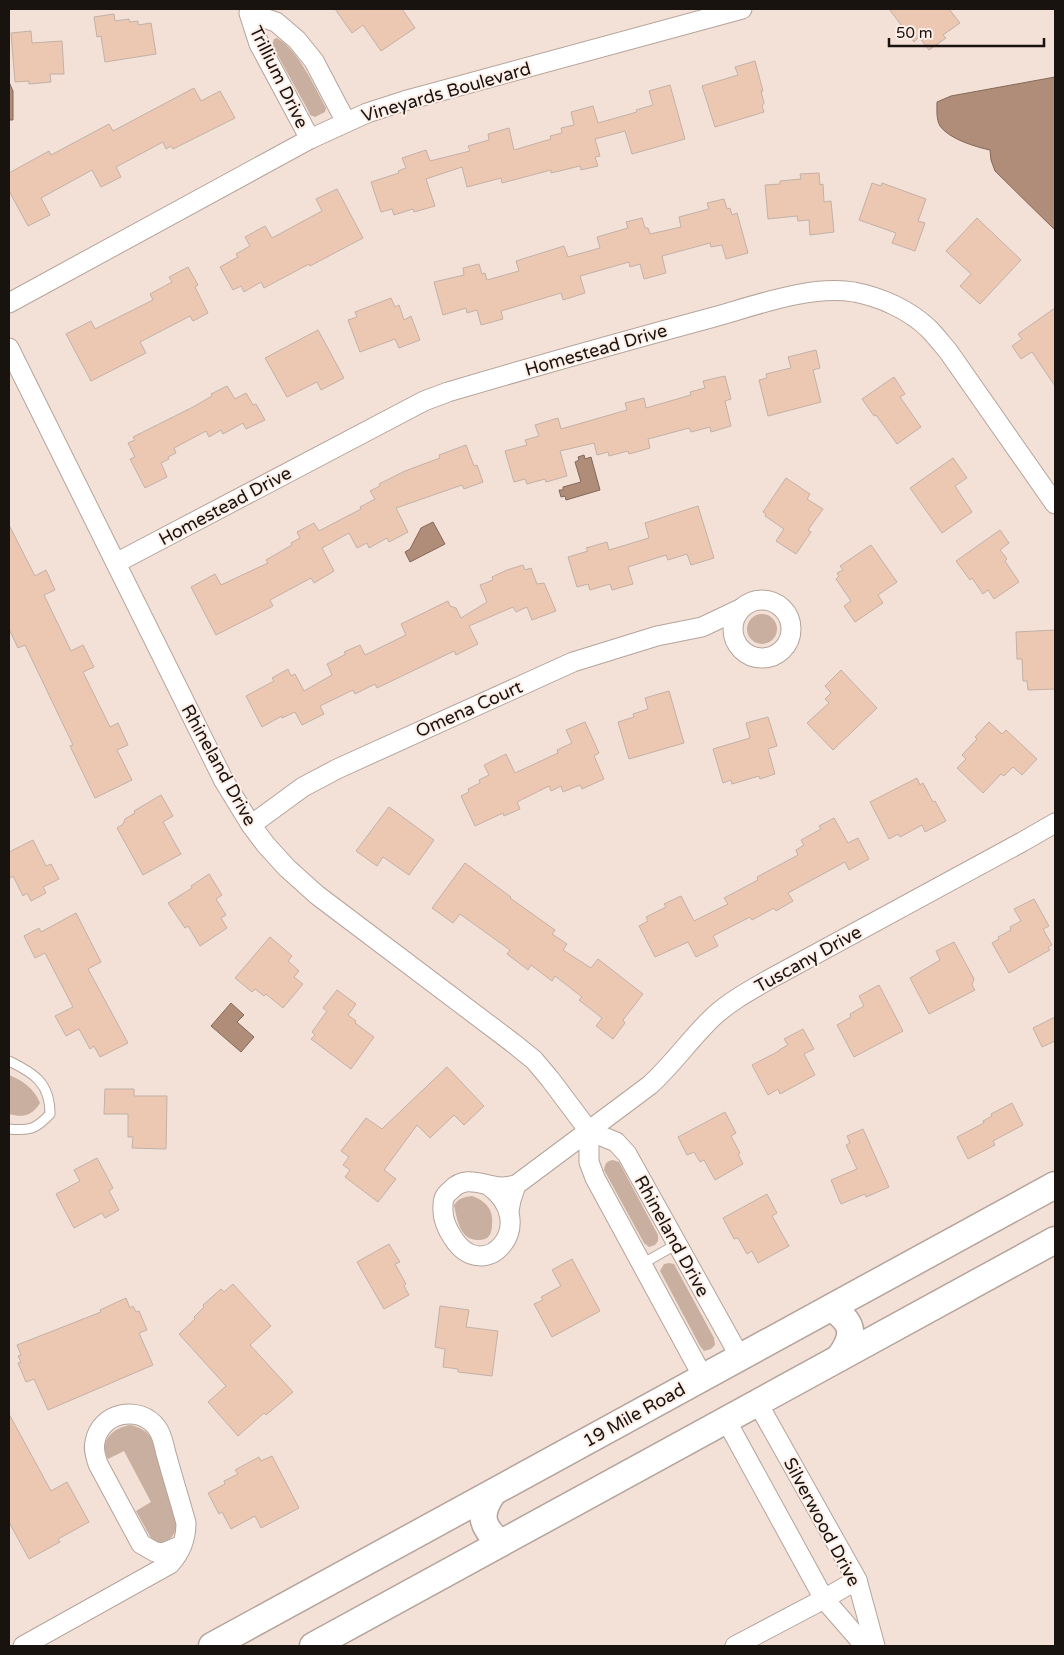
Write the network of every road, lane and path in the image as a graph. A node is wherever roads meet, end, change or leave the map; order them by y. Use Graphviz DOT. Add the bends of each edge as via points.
graph roads {
  1 [pos="742,9"];
  2 [pos="247,11"];
  3 [pos="346,122"];
  4 [pos="310,140"];
  5 [pos="9,303"];
  6 [pos="9,348"];
  7 [pos="1055,504"];
  8 [pos="116,563"];
  9 [pos="740,609"];
  10 [pos="702,627"];
  11 [pos="737,645"];
  12 [pos="1055,823"];
  13 [pos="251,825"];
  14 [pos="9,1061"];
  15 [pos="9,1129"];
  16 [pos="589,1131"];
  17 [pos="488,1185"];
  18 [pos="516,1185"];
  19 [pos="1055,1185"];
  20 [pos="509,1211"];
  21 [pos="1055,1240"];
  22 [pos="677,1244"];
  23 [pos="642,1264"];
  24 [pos="832,1308"];
  25 [pos="740,1357"];
  26 [pos="839,1358"];
  27 [pos="703,1377"];
  28 [pos="757,1402"];
  29 [pos="726,1420"];
  30 [pos="493,1493"];
  31 [pos="502,1543"];
  32 [pos="141,1544"];
  33 [pos="182,1545"];
  34 [pos="156,1572"];
  35 [pos="857,1580"];
  36 [pos="824,1599"];
  37 [pos="23,1646"];
  38 [pos="212,1646"];
  39 [pos="313,1646"];
  40 [pos="735,1646"];
  41 [pos="865,1646"];
  42 [pos="875,1646"];
  1 -- 3 [label="street, Vineyards Boulevard" via="404,101"];
  2 -- 3 [label="street, Trillium Drive" via="276,22 297,40 314,61"];
  2 -- 4 [label="street, Trillium Drive" via="259,44"];
  3 -- 4 [label="street, Vineyards Boulevard"];
  4 -- 5 [label="street, Vineyards Boulevard"];
  6 -- 8 [label="street, Rhineland Drive"];
  7 -- 8 [label="street, Homestead Drive" via="948,351 928,328 909,313 880,299 854,292 827,290 803,293 690,323 424,400"];
  8 -- 13 [label="street, Rhineland Drive" via="224,781"];
  9 -- 10 [label="street, Omena Court"];
  9 -- 11 [label="street" via="732,627"];
  9 -- 11 [label="street, Omena Court" via="757,600 775,603 783,609 791,627 786,645 771,657 752,657"];
  10 -- 11 [label="street, Omena Court"];
  10 -- 13 [label="street, Omena Court" via="657,636 573,662 337,769 303,787"];
  12 -- 16 [label="street, Tuscany Drive" via="737,999 714,1016 650,1085"];
  13 -- 16 [label="street, Rhineland Drive" via="287,868 317,895 534,1060"];
  14 -- 15 [label="lane" via="37,1077 50,1101 50,1114 33,1129"];
  16 -- 18 [label="street, Tuscany Drive"];
  16 -- 22 [label="street, Rhineland Drive" via="616,1142 628,1154"];
  16 -- 23 [label="street" via="589,1162 595,1178"];
  17 -- 18 [label="street"];
  17 -- 20 [label="street" via="501,1196"];
  17 -- 20 [label="street" via="466,1181 455,1185 444,1196 445,1221 458,1247 470,1255 492,1254 499,1249 509,1231"];
  18 -- 20 [label="street"];
  19 -- 24 [label="main road, 19 Mile Road"];
  21 -- 26 [label="main road"];
  22 -- 23 [label="lane"];
  22 -- 25 [label="street, Rhineland Drive"];
  23 -- 27 [label="street"];
  24 -- 25 [label="main road, 19 Mile Road"];
  24 -- 26 [label="main road" via="844,1317 851,1331"];
  25 -- 27 [label="main road, 19 Mile Road"];
  26 -- 28 [label="main road"];
  27 -- 30 [label="main road, 19 Mile Road"];
  28 -- 29 [label="main road"];
  28 -- 35 [label="street, Silverwood Drive"];
  29 -- 31 [label="main road"];
  29 -- 36 [label="street, Silverwood Drive"];
  30 -- 31 [label="main road" via="484,1509 484,1524"];
  30 -- 38 [label="main road, 19 Mile Road"];
  31 -- 39 [label="main road"];
  32 -- 33 [label="street" via="163,1553"];
  32 -- 33 [label="street" via="98,1464 95,1452 99,1431 108,1421 131,1413 142,1416 158,1428 186,1523"];
  32 -- 34 [label="street"];
  33 -- 34 [label="street" via="170,1564"];
  34 -- 37 [label="street"];
  35 -- 36 [label="street"];
  35 -- 42 [label="street, Silverwood Drive"];
  36 -- 40 [label="street"];
  36 -- 41 [label="street, Silverwood Drive"];
}
